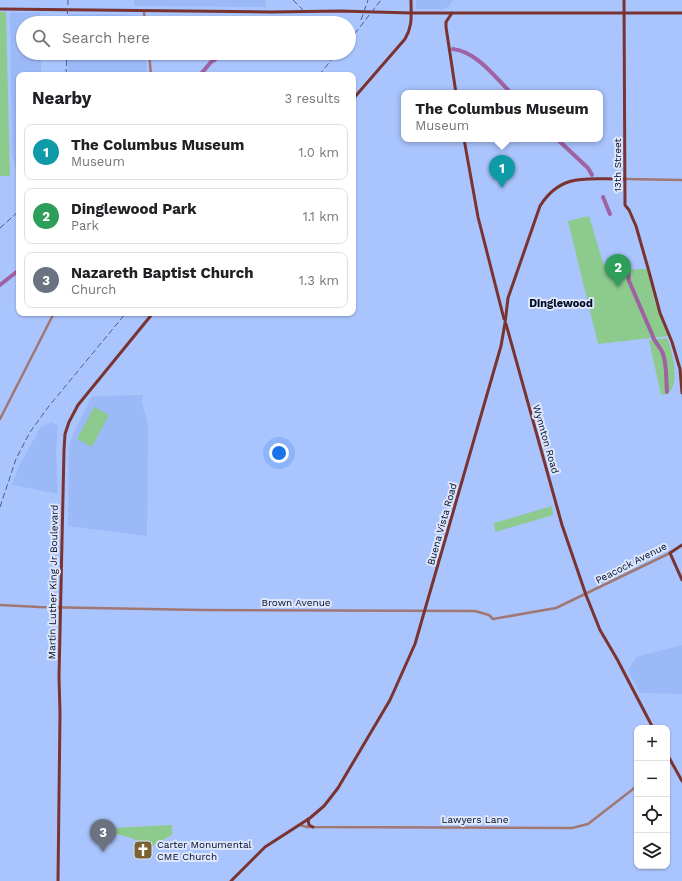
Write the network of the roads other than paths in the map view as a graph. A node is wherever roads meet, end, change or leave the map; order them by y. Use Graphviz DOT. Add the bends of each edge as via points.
graph roads {
  1 [pos="411,0"];
  2 [pos="624,2"];
  3 [pos="0,9"];
  4 [pos="144,11"];
  5 [pos="411,13"];
  6 [pos="452,13"];
  7 [pos="624,13"];
  8 [pos="682,13"];
  9 [pos="145,16"];
  10 [pos="149,60"];
  11 [pos="151,72"];
  12 [pos="456,90"];
  13 [pos="356,96"];
  14 [pos="465,142"];
  15 [pos="625,179"];
  16 [pos="682,180"];
  17 [pos="499,298"];
  18 [pos="508,298"];
  19 [pos="52,316"];
  20 [pos="151,316"];
  21 [pos="505,323"];
  22 [pos="682,393"];
  23 [pos="0,419"];
  24 [pos="682,545"];
  25 [pos="670,553"];
  26 [pos="682,580"];
  27 [pos="586,595"];
  28 [pos="0,605"];
  29 [pos="60,608"];
  30 [pos="424,611"];
  31 [pos="651,725"];
  32 [pos="671,761"];
  33 [pos="682,781"];
  34 [pos="634,788"];
  35 [pos="309,819"];
  36 [pos="299,824"];
  37 [pos="313,827"];
  38 [pos="58,881"];
  39 [pos="231,881"];
  1 -- 5 [label="main road"];
  2 -- 7 [label="main road, 13th Street"];
  3 -- 4 [label="main road"];
  4 -- 5 [label="main road"];
  4 -- 9 [label="street"];
  5 -- 6 [label="main road"];
  5 -- 13 [label="main road" via="410,30 405,39"];
  6 -- 7 [label="main road"];
  6 -- 12 [label="main road" via="446,27"];
  7 -- 8 [label="main road"];
  7 -- 15 [label="main road, 13th Street"];
  10 -- 11 [label="street"];
  14 -- 17 [label="main road, Wynnton Road" via="478,217"];
  15 -- 16 [label="street"];
  15 -- 18 [label="main road, Buena Vista Road" via="574,180 547,195 540,206"];
  15 -- 22 [label="main road, 13th Street" via="625,205 636,226 660,313 672,342 680,369"];
  17 -- 18 [label="main road"];
  17 -- 21 [label="main road, Wynnton Road"];
  18 -- 21 [label="main road, Buena Vista Road"];
  19 -- 23 [label="street"];
  20 -- 29 [label="main road, Martin Luther King Jr Boulevard" via="78,405 65,434"];
  21 -- 27 [label="main road, Wynnton Road" via="562,525"];
  21 -- 30 [label="main road, Buena Vista Road" via="487,397"];
  24 -- 25 [label="main road, Peacock Avenue"];
  25 -- 26 [label="main road"];
  25 -- 27 [label="street, Peacock Avenue"];
  27 -- 30 [label="street, Brown Avenue" via="551,610 493,619 489,615 475,611"];
  27 -- 31 [label="main road, Wynnton Road" via="600,630"];
  28 -- 29 [label="street, Brown Avenue"];
  29 -- 30 [label="street, Brown Avenue"];
  29 -- 38 [label="main road, Martin Luther King Jr Boulevard"];
  30 -- 35 [label="main road, Buena Vista Road" via="415,644 390,700 338,788 324,806"];
  32 -- 33 [label="main road"];
  34 -- 37 [label="street, Lawyers Lane" via="588,824 572,828"];
  35 -- 36 [label="main road, Buena Vista Road"];
  35 -- 37 [label="main road" via="309,825"];
  36 -- 37 [label="street, Lawyers Lane"];
  36 -- 39 [label="main road, Buena Vista Road" via="265,847"];
}
